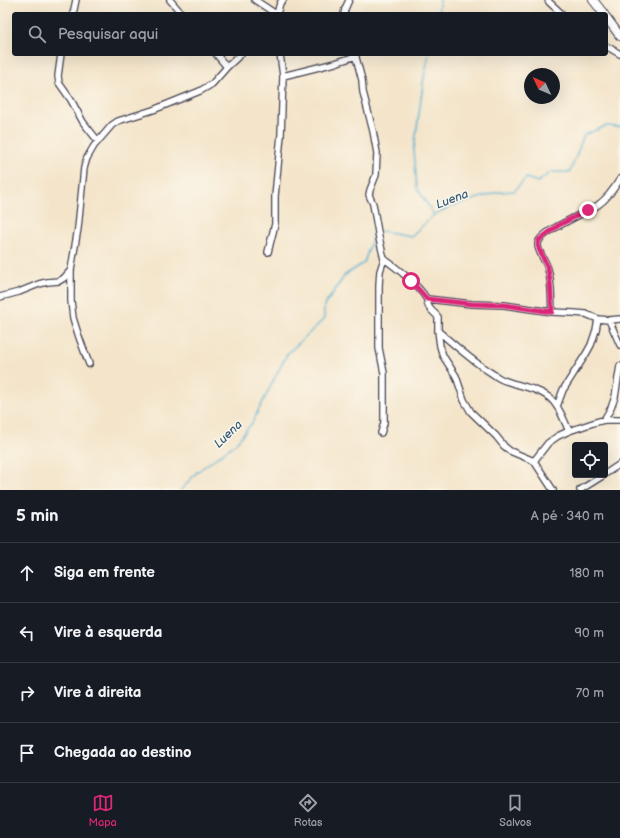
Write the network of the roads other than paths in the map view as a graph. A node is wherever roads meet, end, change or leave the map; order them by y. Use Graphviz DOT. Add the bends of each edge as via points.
graph roads {
  1 [pos="76,0"];
  2 [pos="170,0"];
  3 [pos="255,0"];
  4 [pos="283,0"];
  5 [pos="349,0"];
  6 [pos="548,0"];
  7 [pos="593,0"];
  8 [pos="73,12"];
  9 [pos="180,12"];
  10 [pos="274,12"];
  11 [pos="278,12"];
  12 [pos="344,12"];
  13 [pos="560,12"];
  14 [pos="602,12"];
  15 [pos="608,20"];
  16 [pos="620,36"];
  17 [pos="608,47"];
  18 [pos="620,54"];
  19 [pos="61,56"];
  20 [pos="218,56"];
  21 [pos="239,56"];
  22 [pos="280,56"];
  23 [pos="352,56"];
  24 [pos="355,56"];
  25 [pos="227,67"];
  26 [pos="284,76"];
  27 [pos="98,141"];
  28 [pos="620,179"];
  29 [pos="268,252"];
  30 [pos="384,258"];
  31 [pos="71,270"];
  32 [pos="62,280"];
  33 [pos="71,284"];
  34 [pos="0,297"];
  35 [pos="427,299"];
  36 [pos="552,312"];
  37 [pos="598,319"];
  38 [pos="620,319"];
  39 [pos="609,320"];
  40 [pos="438,331"];
  41 [pos="618,337"];
  42 [pos="620,345"];
  43 [pos="89,364"];
  44 [pos="620,366"];
  45 [pos="557,406"];
  46 [pos="604,420"];
  47 [pos="620,420"];
  48 [pos="569,431"];
  49 [pos="381,433"];
  50 [pos="534,461"];
  51 [pos="620,464"];
  52 [pos="608,473"];
  53 [pos="600,478"];
  54 [pos="553,490"];
  55 [pos="580,490"];
  1 -- 8 [label="street"];
  2 -- 9 [label="street"];
  3 -- 10 [label="street"];
  4 -- 11 [label="street"];
  5 -- 12 [label="street"];
  6 -- 13 [label="street"];
  7 -- 14 [label="main road"];
  15 -- 16 [label="main road"];
  17 -- 18 [label="street"];
  19 -- 27 [label="street" via="59,83"];
  20 -- 25 [label="street"];
  21 -- 25 [label="street"];
  22 -- 26 [label="street"];
  23 -- 26 [label="street"];
  24 -- 30 [label="street" via="377,153 376,175 369,195"];
  25 -- 27 [label="street" via="212,84 200,91 118,121"];
  26 -- 29 [label="street" via="275,224"];
  27 -- 31 [label="street" via="84,168"];
  28 -- 36 [label="street" via="598,205 559,225 539,240 539,249 548,268"];
  30 -- 35 [label="street"];
  30 -- 49 [label="street" via="379,285 379,343 384,373 384,423"];
  31 -- 32 [label="street"];
  31 -- 33 [label="street"];
  32 -- 33 [label="street"];
  32 -- 34 [label="street" via="39,284"];
  33 -- 43 [label="street" via="73,318"];
  35 -- 36 [label="street"];
  35 -- 40 [label="street" via="428,305 438,317"];
  36 -- 37 [label="street" via="586,314"];
  37 -- 39 [label="street"];
  37 -- 45 [label="street" via="591,345 563,390"];
  38 -- 39 [label="street"];
  39 -- 41 [label="street"];
  40 -- 45 [label="street" via="493,375 546,395"];
  40 -- 50 [label="street" via="443,356 456,376 471,412 510,451"];
  41 -- 42 [label="street"];
  44 -- 46 [label="street" via="615,397"];
  45 -- 48 [label="street"];
  46 -- 47 [label="street"];
  46 -- 48 [label="street"];
  48 -- 50 [label="street" via="548,443"];
  50 -- 54 [label="street"];
  51 -- 52 [label="street"];
  53 -- 55 [label="street"];
}
